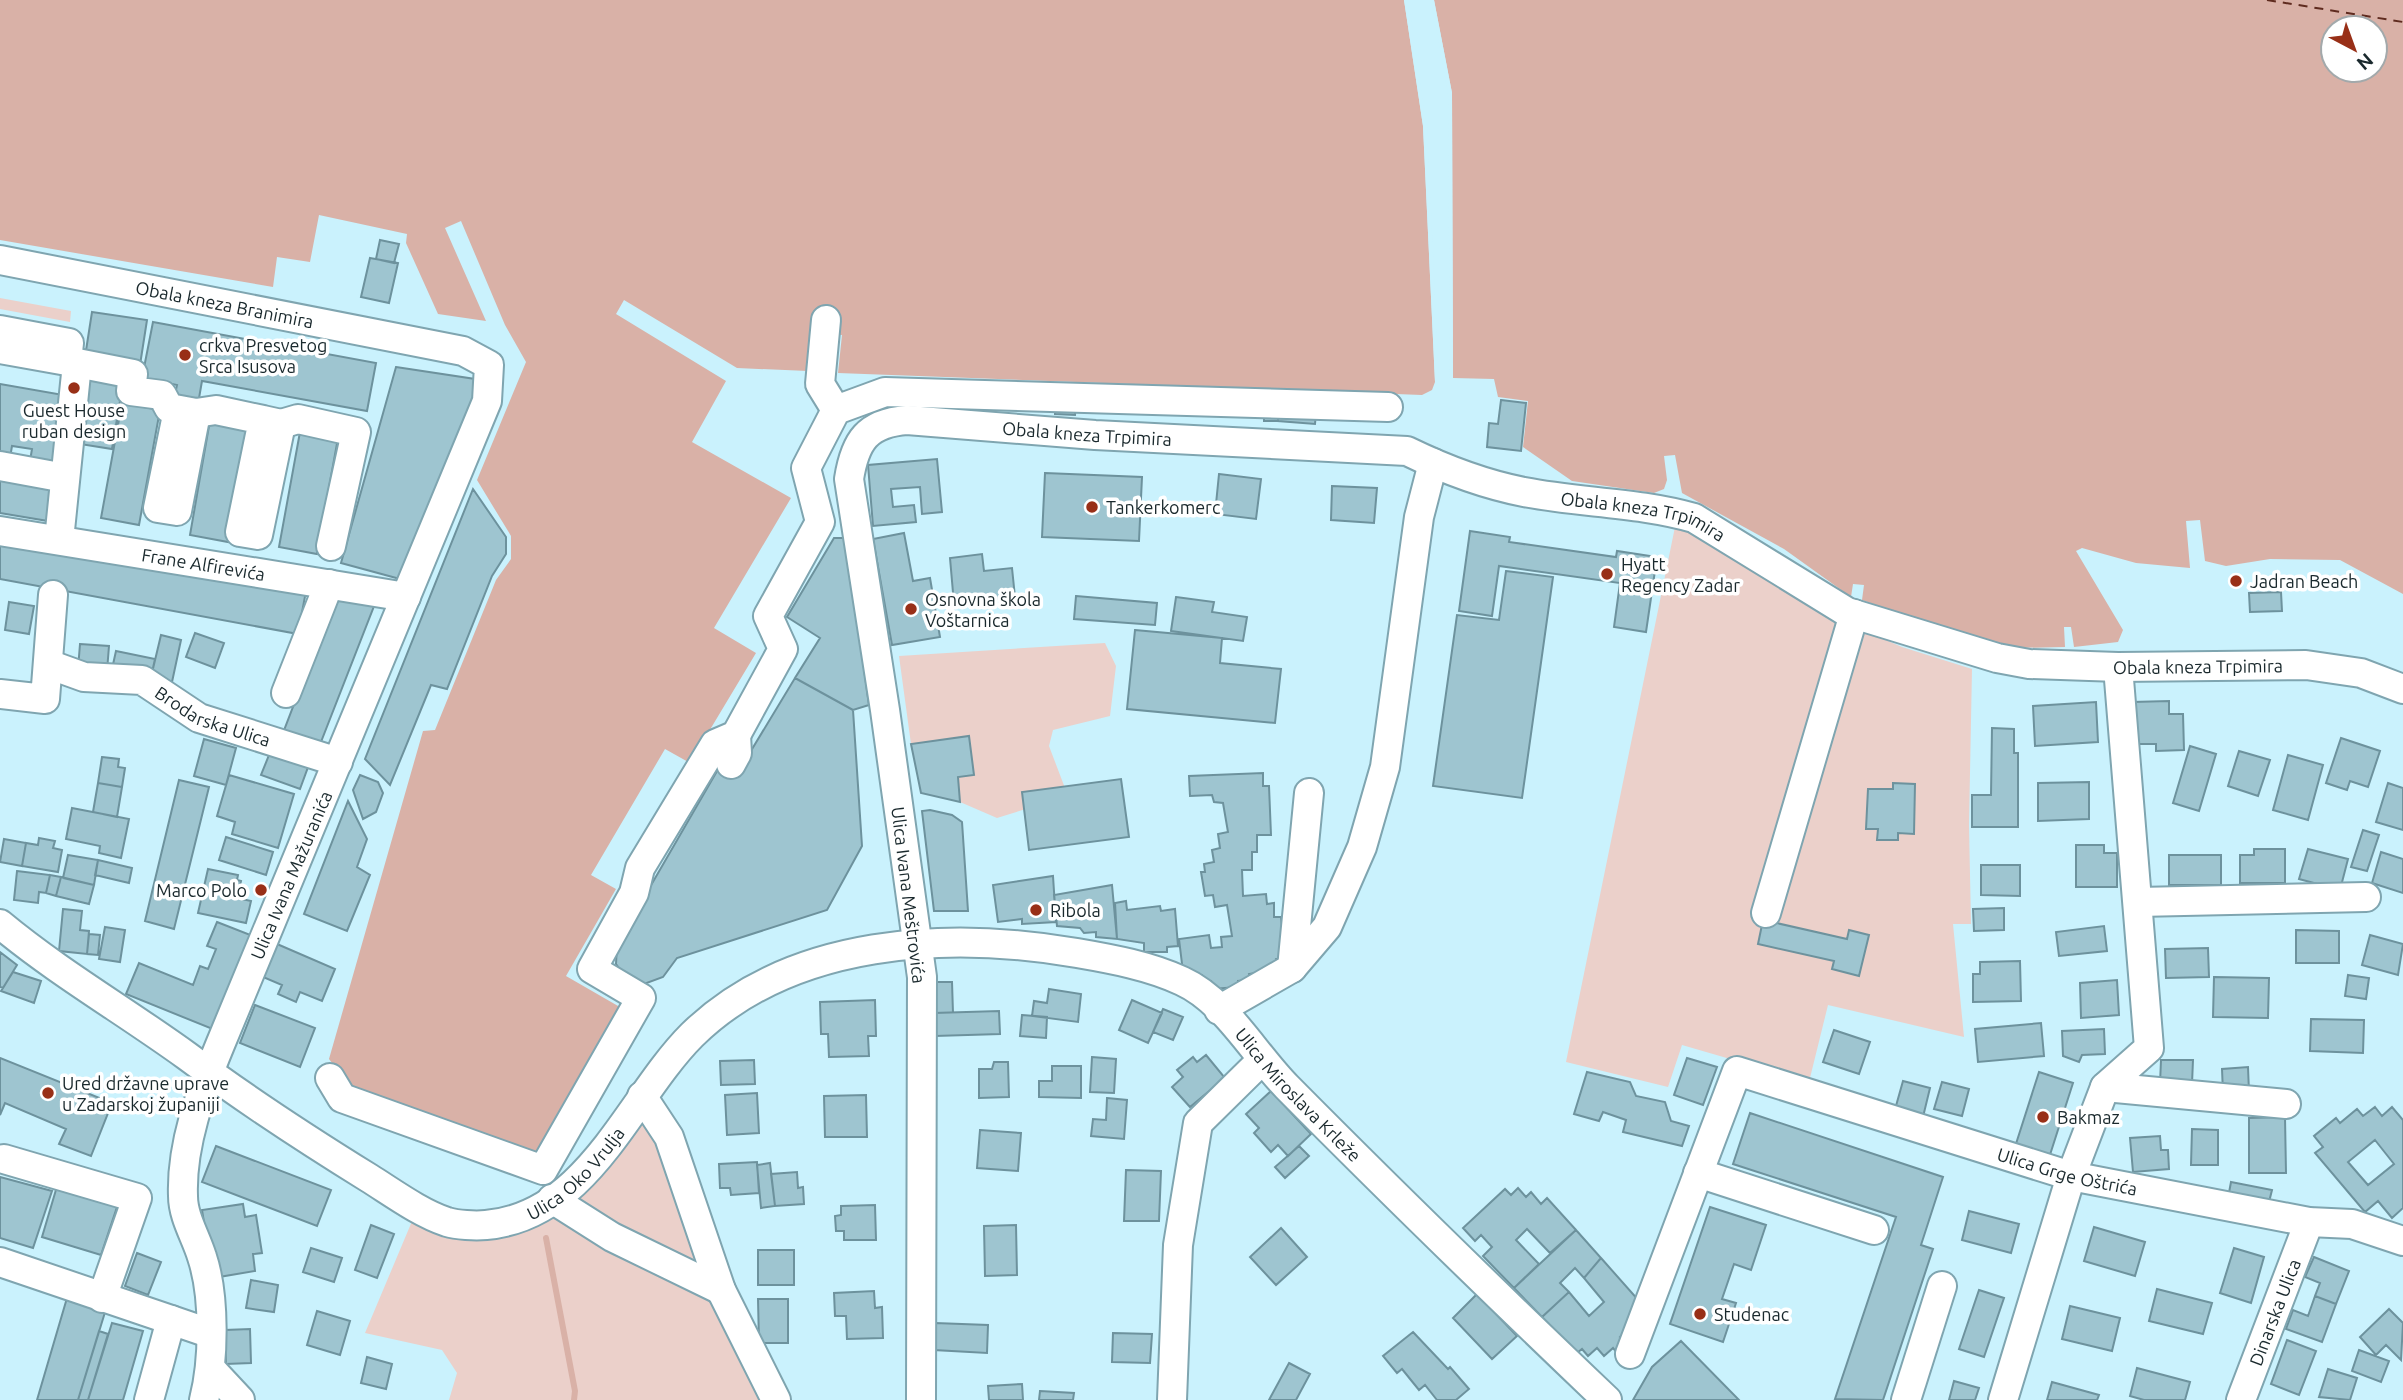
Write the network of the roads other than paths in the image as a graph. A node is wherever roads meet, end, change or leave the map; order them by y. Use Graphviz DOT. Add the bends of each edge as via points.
graph roads {
  1 [pos="0,260"];
  2 [pos="826,320"];
  3 [pos="0,330"];
  4 [pos="0,349"];
  5 [pos="72,362"];
  6 [pos="488,365"];
  7 [pos="1388,407"];
  8 [pos="836,410"];
  9 [pos="863,438"];
  10 [pos="1433,463"];
  11 [pos="0,466"];
  12 [pos="65,478"];
  13 [pos="853,511"];
  14 [pos="820,522"];
  15 [pos="0,531"];
  16 [pos="58,540"];
  17 [pos="331,546"];
  18 [pos="329,584"];
  19 [pos="53,595"];
  20 [pos="406,597"];
  21 [pos="1854,614"];
  22 [pos="48,664"];
  23 [pos="2118,667"];
  24 [pos="2403,689"];
  25 [pos="0,694"];
  26 [pos="286,694"];
  27 [pos="736,735"];
  28 [pos="338,762"];
  29 [pos="731,764"];
  30 [pos="1309,793"];
  31 [pos="2366,897"];
  32 [pos="2137,902"];
  33 [pos="1766,913"];
  34 [pos="0,924"];
  35 [pos="916,945"];
  36 [pos="1292,968"];
  37 [pos="1219,1010"];
  38 [pos="1262,1060"];
  39 [pos="209,1073"];
  40 [pos="330,1078"];
  41 [pos="2105,1087"];
  42 [pos="642,1096"];
  43 [pos="2286,1104"];
  44 [pos="5,1159"];
  45 [pos="1698,1173"];
  46 [pos="2071,1176"];
  47 [pos="552,1199"];
  48 [pos="2309,1222"];
  49 [pos="1874,1230"];
  50 [pos="2403,1241"];
  51 [pos="0,1262"];
  52 [pos="1942,1286"];
  53 [pos="721,1290"];
  54 [pos="102,1298"];
  55 [pos="171,1321"];
  56 [pos="209,1333"];
  57 [pos="1630,1354"];
  58 [pos="212,1370"];
  59 [pos="149,1400"];
  60 [pos="204,1400"];
  61 [pos="240,1400"];
  62 [pos="776,1400"];
  63 [pos="920,1400"];
  64 [pos="1172,1400"];
  65 [pos="1607,1400"];
  66 [pos="1906,1400"];
  67 [pos="2003,1400"];
  68 [pos="2241,1400"];
  1 -- 6 [label="street, Obala kneza Branimira" via="463,351"];
  2 -- 8 [label="street" via="820,384"];
  3 -- 5 [label="street" via="69,343"];
  4 -- 5 [label="street"];
  5 -- 12 [label="street"];
  5 -- 17 [label="street" via="133,374 131,391 162,395 165,405 187,412 216,410 272,422 298,419 356,432"];
  6 -- 20 [label="street, Ulica Ivana Mažuranića" via="487,401"];
  7 -- 8 [label="street" via="885,392"];
  8 -- 14 [label="street" via="806,468"];
  9 -- 10 [label="street, Obala kneza Trpimira" via="888,422 907,420 1407,451"];
  9 -- 13 [label="street, Ulica Ivana Meštrovića" via="849,480"];
  10 -- 21 [label="street, Obala kneza Trpimira" via="1523,492 1665,510 1694,518"];
  10 -- 36 [label="street" via="1419,517 1381,781 1362,847 1327,926"];
  11 -- 12 [label="street"];
  12 -- 16 [label="street"];
  13 -- 14 [label="street"];
  13 -- 35 [label="street, Ulica Ivana Meštrovića"];
  14 -- 27 [label="street" via="768,616 783,649"];
  15 -- 16 [label="street, Frane Alfirevića"];
  16 -- 18 [label="street, Frane Alfirevića"];
  18 -- 20 [label="street, Frane Alfirevića"];
  18 -- 26 [label="street"];
  19 -- 22 [label="street"];
  20 -- 28 [label="street, Ulica Ivana Mažuranića"];
  21 -- 23 [label="street, Obala kneza Trpimira" via="1997,658 2029,664"];
  21 -- 33 [label="street"];
  22 -- 25 [label="street" via="45,699"];
  22 -- 28 [label="street, Brodarska Ulica" via="84,677 142,680 199,718"];
  23 -- 24 [label="street, Obala kneza Trpimira" via="2305,665 2361,673"];
  23 -- 32 [label="street"];
  27 -- 29 [label="street" via="737,753"];
  27 -- 40 [label="street" via="715,744 640,868 634,892 592,969 640,998 543,1170 342,1098"];
  28 -- 39 [label="street, Ulica Ivana Mažuranića"];
  30 -- 36 [label="street"];
  31 -- 32 [label="street"];
  32 -- 41 [label="street" via="2149,1048"];
  34 -- 39 [label="street, Ulica Oko Vrulja"];
  35 -- 37 [label="street, Ulica Miroslava Krleže" via="1030,945 1117,960 1185,982"];
  35 -- 42 [label="street, Ulica Oko Vrulja" via="837,957 772,980 695,1032"];
  35 -- 63 [label="street, Ulica Ivana Meštrovića" via="922,977"];
  36 -- 37 [label="street"];
  37 -- 38 [label="street, Ulica Miroslava Krleže"];
  38 -- 64 [label="street" via="1198,1123 1178,1245"];
  38 -- 65 [label="street, Ulica Miroslava Krleže"];
  39 -- 47 [label="street, Ulica Oko Vrulja" via="301,1136 449,1223 486,1225 524,1215"];
  39 -- 56 [label="street, Ulica Ivana Mažuranića" via="185,1162 183,1198 203,1259"];
  41 -- 43 [label="street"];
  41 -- 46 [label="street"];
  42 -- 47 [label="street, Ulica Oko Vrulja" via="579,1178"];
  42 -- 53 [label="street" via="669,1137"];
  44 -- 54 [label="street" via="137,1198"];
  45 -- 46 [label="street, Ulica Grge Oštrića" via="1737,1071"];
  45 -- 49 [label="street"];
  45 -- 57 [label="street"];
  46 -- 48 [label="street, Ulica Grge Oštrića"];
  46 -- 67 [label="street"];
  47 -- 53 [label="street" via="612,1237"];
  48 -- 50 [label="street, Ulica Grge Oštrića" via="2352,1224"];
  48 -- 68 [label="street, Dinarska Ulica"];
  51 -- 54 [label="street"];
  52 -- 66 [label="street"];
  53 -- 62 [label="street"];
  54 -- 55 [label="street"];
  55 -- 56 [label="street"];
  55 -- 59 [label="street"];
  56 -- 58 [label="street, Ulica Ivana Mažuranića"];
  58 -- 60 [label="street, Ulica Ivana Mažuranića"];
  58 -- 61 [label="street"];
}
